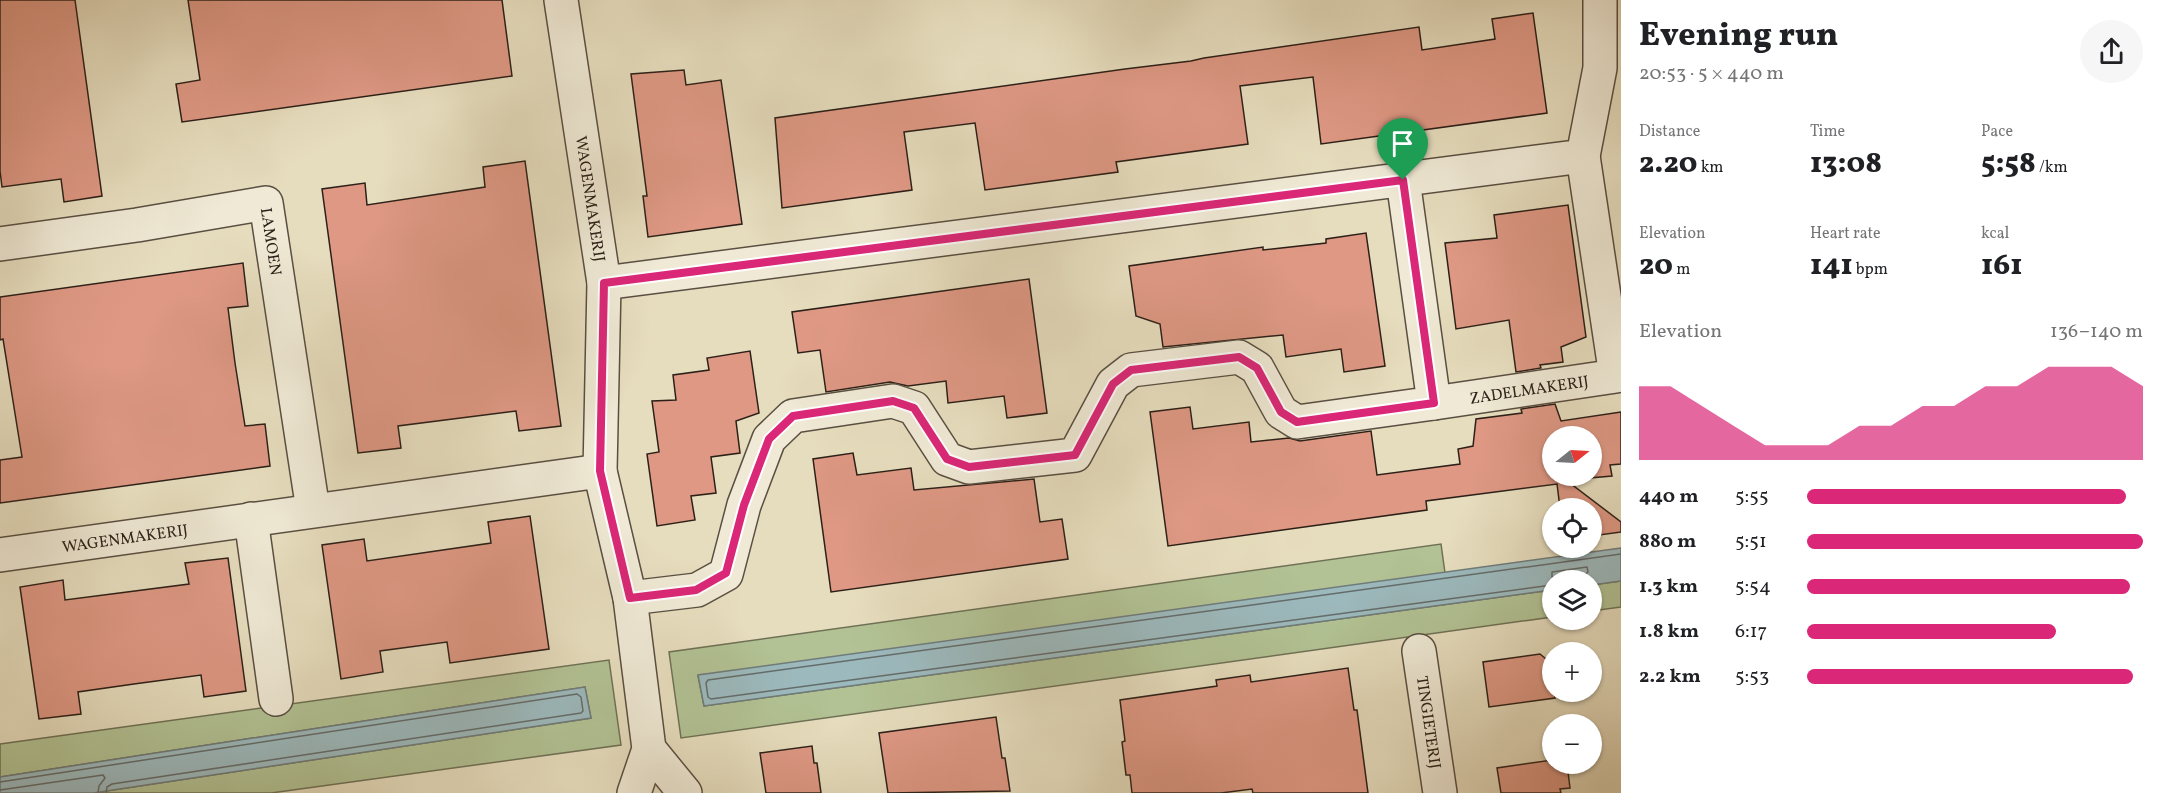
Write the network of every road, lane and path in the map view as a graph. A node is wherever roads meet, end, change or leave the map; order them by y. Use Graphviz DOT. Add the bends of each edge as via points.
graph roads {
  1 [pos="561,0"];
  2 [pos="1600,0"];
  3 [pos="1582,156"];
  4 [pos="1403,180"];
  5 [pos="0,244"];
  6 [pos="604,283"];
  7 [pos="1434,403"];
  8 [pos="600,471"];
  9 [pos="314,510"];
  10 [pos="251,519"];
  11 [pos="0,555"];
  12 [pos="630,598"];
  13 [pos="1419,651"];
  14 [pos="276,699"];
  15 [pos="649,749"];
  16 [pos="634,793"];
  17 [pos="685,793"];
  18 [pos="1440,793"];
  1 -- 6 [label="street, WAGENMAKERIJ"];
  2 -- 3 [label="street" via="1600,68"];
  3 -- 4 [label="street"];
  3 -- 7 [label="street, ZADELMAKERIJ" via="1616,375"];
  4 -- 6 [label="street"];
  4 -- 7 [label="street"];
  5 -- 9 [label="street, LAMOEN" via="266,202"];
  6 -- 8 [label="street, WAGENMAKERIJ"];
  7 -- 12 [label="street" via="1297,422 1281,412 1257,368 1239,357 1131,370 1113,384 1075,455 969,467 947,459 914,408 893,401 793,416 769,439 744,505 726,573 696,590"];
  8 -- 9 [label="street, WAGENMAKERIJ"];
  8 -- 12 [label="street, WAGENMAKERIJ"];
  9 -- 10 [label="street, WAGENMAKERIJ"];
  10 -- 11 [label="street, WAGENMAKERIJ"];
  10 -- 14 [label="street"];
  12 -- 15 [label="street, WAGENMAKERIJ"];
  13 -- 18 [label="street, TINGIETERIJ"];
  15 -- 16 [label="street"];
  15 -- 17 [label="street"];
}
